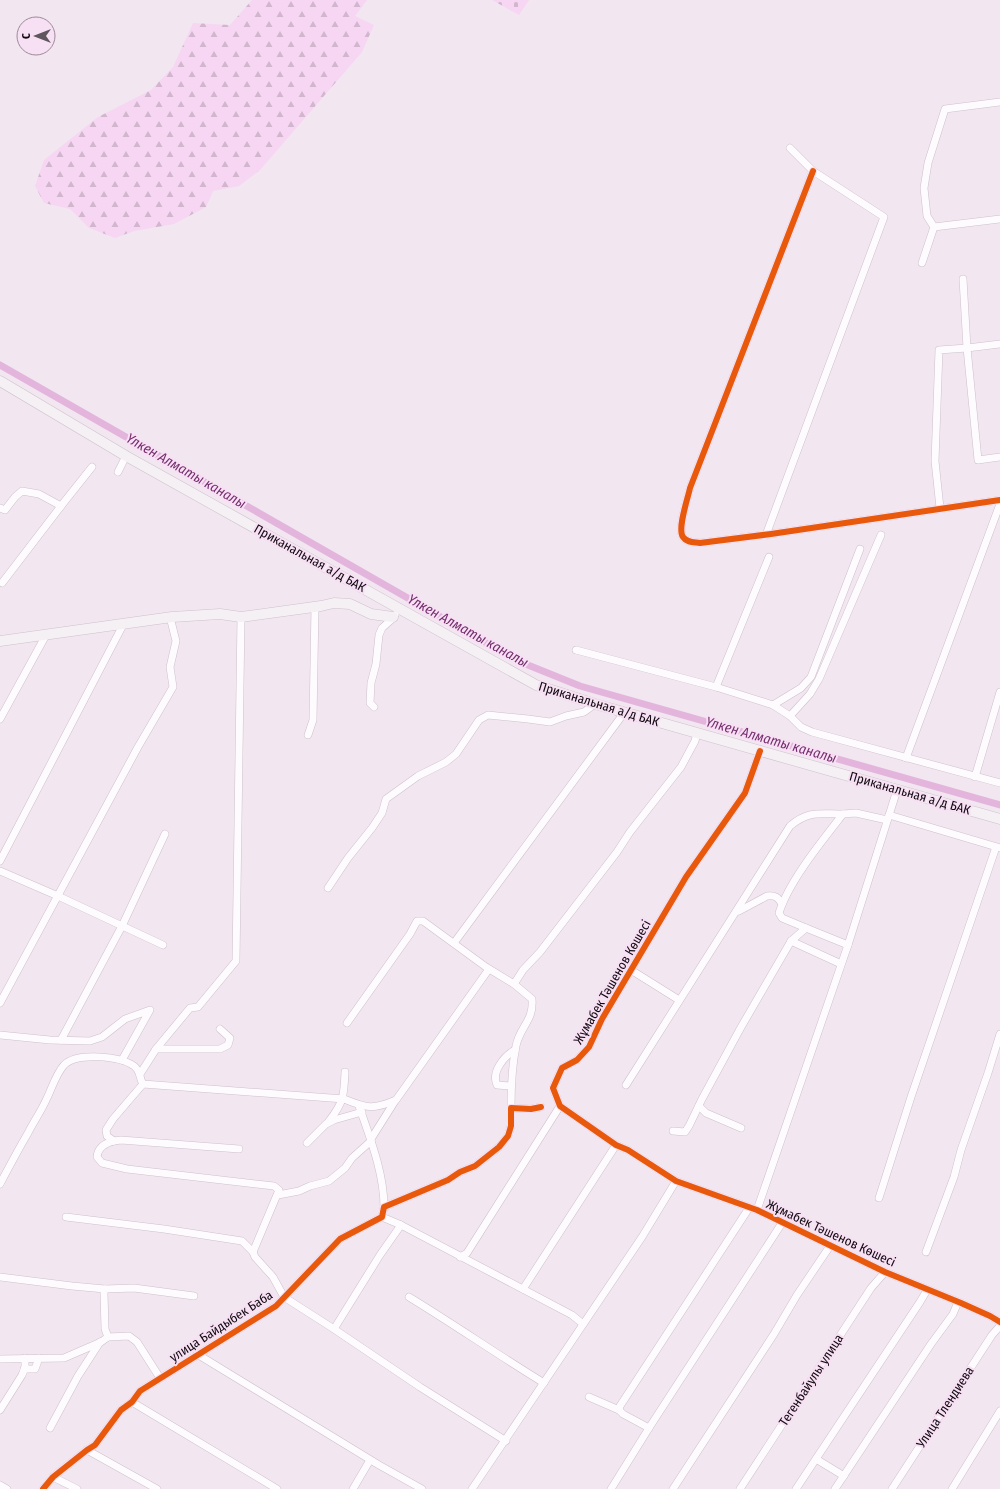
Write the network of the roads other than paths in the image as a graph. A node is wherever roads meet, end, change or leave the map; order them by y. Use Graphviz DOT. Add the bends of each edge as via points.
graph roads {
  1 [pos="1000,102"];
  2 [pos="790,148"];
  3 [pos="813,171"];
  4 [pos="1000,219"];
  5 [pos="934,226"];
  6 [pos="922,263"];
  7 [pos="963,279"];
  8 [pos="1000,344"];
  9 [pos="967,348"];
  10 [pos="0,381"];
  11 [pos="126,456"];
  12 [pos="1000,457"];
  13 [pos="92,467"];
  14 [pos="118,472"];
  15 [pos="1000,500"];
  16 [pos="1000,504"];
  17 [pos="61,506"];
  18 [pos="0,508"];
  19 [pos="940,508"];
  20 [pos="766,534"];
  21 [pos="881,535"];
  22 [pos="860,549"];
  23 [pos="769,557"];
  24 [pos="2,583"];
  25 [pos="315,607"];
  26 [pos="400,608"];
  27 [pos="170,617"];
  28 [pos="241,617"];
  29 [pos="394,617"];
  30 [pos="123,625"];
  31 [pos="46,635"];
  32 [pos="0,641"];
  33 [pos="576,650"];
  34 [pos="716,687"];
  35 [pos="1000,692"];
  36 [pos="595,704"];
  37 [pos="773,705"];
  38 [pos="374,707"];
  39 [pos="624,713"];
  40 [pos="790,716"];
  41 [pos="0,719"];
  42 [pos="697,733"];
  43 [pos="308,735"];
  44 [pos="760,751"];
  45 [pos="906,758"];
  46 [pos="975,777"];
  47 [pos="1000,783"];
  48 [pos="897,790"];
  49 [pos="843,814"];
  50 [pos="888,818"];
  51 [pos="1000,819"];
  52 [pos="165,834"];
  53 [pos="998,847"];
  54 [pos="0,861"];
  55 [pos="0,871"];
  56 [pos="328,888"];
  57 [pos="58,896"];
  58 [pos="782,904"];
  59 [pos="737,912"];
  60 [pos="122,926"];
  61 [pos="806,928"];
  62 [pos="790,941"];
  63 [pos="454,943"];
  64 [pos="163,945"];
  65 [pos="848,945"];
  66 [pos="841,964"];
  67 [pos="489,969"];
  68 [pos="631,970"];
  69 [pos="514,984"];
  70 [pos="679,1000"];
  71 [pos="0,1003"];
  72 [pos="347,1023"];
  73 [pos="220,1029"];
  74 [pos="1000,1034"];
  75 [pos="0,1035"];
  76 [pos="61,1040"];
  77 [pos="156,1049"];
  78 [pos="515,1050"];
  79 [pos="122,1060"];
  80 [pos="345,1072"];
  81 [pos="140,1074"];
  82 [pos="143,1084"];
  83 [pos="626,1085"];
  84 [pos="511,1086"];
  85 [pos="342,1099"];
  86 [pos="396,1100"];
  87 [pos="560,1106"];
  88 [pos="699,1106"];
  89 [pos="541,1107"];
  90 [pos="511,1108"];
  91 [pos="360,1109"];
  92 [pos="326,1124"];
  93 [pos="741,1128"];
  94 [pos="673,1131"];
  95 [pos="371,1140"];
  96 [pos="114,1141"];
  97 [pos="306,1143"];
  98 [pos="616,1145"];
  99 [pos="239,1149"];
  100 [pos="676,1181"];
  101 [pos="0,1184"];
  102 [pos="278,1195"];
  103 [pos="878,1198"];
  104 [pos="384,1207"];
  105 [pos="749,1208"];
  106 [pos="757,1210"];
  107 [pos="66,1217"];
  108 [pos="382,1217"];
  109 [pos="782,1223"];
  110 [pos="401,1225"];
  111 [pos="830,1246"];
  112 [pos="253,1252"];
  113 [pos="926,1252"];
  114 [pos="460,1257"];
  115 [pos="885,1272"];
  116 [pos="0,1277"];
  117 [pos="105,1288"];
  118 [pos="523,1289"];
  119 [pos="927,1290"];
  120 [pos="194,1296"];
  121 [pos="284,1297"];
  122 [pos="409,1297"];
  123 [pos="958,1302"];
  124 [pos="1000,1322"];
  125 [pos="583,1324"];
  126 [pos="1000,1326"];
  127 [pos="334,1329"];
  128 [pos="108,1337"];
  129 [pos="101,1342"];
  130 [pos="197,1354"];
  131 [pos="24,1358"];
  132 [pos="39,1358"];
  133 [pos="0,1359"];
  134 [pos="24,1369"];
  135 [pos="160,1378"];
  136 [pos="544,1383"];
  137 [pos="589,1397"];
  138 [pos="132,1402"];
  139 [pos="0,1410"];
  140 [pos="619,1410"];
  141 [pos="1000,1411"];
  142 [pos="50,1428"];
  143 [pos="649,1428"];
  144 [pos="506,1441"];
  145 [pos="87,1450"];
  146 [pos="816,1459"];
  147 [pos="370,1460"];
  148 [pos="844,1476"];
  149 [pos="53,1477"];
  150 [pos="0,1485"];
  151 [pos="7,1489"];
  152 [pos="43,1489"];
  153 [pos="77,1489"];
  154 [pos="157,1489"];
  155 [pos="276,1489"];
  156 [pos="354,1489"];
  157 [pos="422,1489"];
  158 [pos="472,1489"];
  159 [pos="611,1489"];
  160 [pos="673,1489"];
  161 [pos="740,1489"];
  162 [pos="796,1489"];
  163 [pos="835,1489"];
  164 [pos="892,1489"];
  165 [pos="952,1489"];
  1 -- 5 [label="street" via="945,109 928,163 924,188 927,216"];
  2 -- 3 [label="street"];
  3 -- 20 [label="street" via="884,217"];
  3 -- 20 [label="street" via="690,488 682,524 682,534 689,542 700,543"];
  4 -- 5 [label="street"];
  5 -- 6 [label="street"];
  7 -- 9 [label="street"];
  8 -- 9 [label="street"];
  9 -- 12 [label="street" via="978,460"];
  9 -- 19 [label="street" via="940,350 935,461"];
  10 -- 11 [label="main road, Приканальная а/д БАК"];
  11 -- 14 [label="street"];
  11 -- 26 [label="main road, Приканальная а/д БАК"];
  13 -- 17 [label="street"];
  15 -- 19 [label="street"];
  16 -- 45 [label="street"];
  17 -- 18 [label="street" via="39,494 22,491 5,510"];
  17 -- 24 [label="street"];
  19 -- 20 [label="street"];
  21 -- 40 [label="street" via="819,679 810,694"];
  22 -- 37 [label="street" via="810,677 801,688"];
  23 -- 34 [label="street"];
  25 -- 28 [label="main road"];
  25 -- 29 [label="main road" via="334,603 350,604 371,614"];
  25 -- 43 [label="street" via="313,720"];
  26 -- 29 [label="street"];
  26 -- 36 [label="main road, Приканальная а/д БАК" via="536,686"];
  27 -- 28 [label="main road" via="220,614"];
  27 -- 30 [label="main road"];
  27 -- 57 [label="street" via="176,641 170,667 172,687"];
  28 -- 77 [label="street" via="236,961 198,1007 190,1008"];
  29 -- 38 [label="street" via="382,628 379,635 371,683 370,702"];
  30 -- 31 [label="main road"];
  30 -- 54 [label="street"];
  31 -- 32 [label="main road"];
  31 -- 41 [label="street"];
  33 -- 34 [label="street"];
  34 -- 37 [label="street"];
  35 -- 46 [label="street"];
  36 -- 39 [label="main road, Приканальная а/д БАК"];
  36 -- 56 [label="street" via="584,712 550,722 488,715 479,720 456,754 418,776 386,799 382,813"];
  37 -- 40 [label="street"];
  39 -- 42 [label="main road, Приканальная а/д БАК"];
  39 -- 63 [label="street"];
  40 -- 45 [label="street" via="812,732"];
  42 -- 44 [label="main road, Приканальная а/д БАК"];
  42 -- 69 [label="street" via="681,767"];
  44 -- 48 [label="main road, Приканальная а/д БАК"];
  44 -- 68 [label="street, Жұмабек Тәшенов Көшесі" via="745,793 686,877"];
  45 -- 46 [label="street"];
  46 -- 47 [label="street"];
  48 -- 50 [label="street"];
  48 -- 51 [label="main road, Приканальная а/д БАК"];
  49 -- 50 [label="street" via="856,813"];
  49 -- 58 [label="street" via="802,869"];
  49 -- 59 [label="street" via="813,813 800,818 790,826"];
  50 -- 53 [label="street"];
  50 -- 65 [label="street"];
  52 -- 60 [label="street"];
  53 -- 103 [label="street"];
  55 -- 57 [label="street"];
  57 -- 60 [label="street"];
  57 -- 71 [label="street"];
  58 -- 59 [label="street" via="777,897 767,896"];
  58 -- 61 [label="street" via="779,913 782,918"];
  59 -- 70 [label="street"];
  60 -- 64 [label="street"];
  60 -- 76 [label="street"];
  61 -- 62 [label="street"];
  61 -- 65 [label="street"];
  62 -- 66 [label="street"];
  62 -- 88 [label="street"];
  63 -- 67 [label="street"];
  63 -- 72 [label="street" via="423,921 417,921"];
  65 -- 66 [label="street"];
  66 -- 106 [label="street"];
  67 -- 69 [label="street"];
  67 -- 86 [label="street"];
  68 -- 70 [label="street"];
  68 -- 87 [label="street, Жұмабек Тәшенов Көшесі" via="589,1047 577,1060 562,1068 553,1088"];
  69 -- 78 [label="street" via="532,999 533,1009"];
  70 -- 83 [label="street"];
  73 -- 77 [label="street" via="230,1038 228,1045 220,1049"];
  74 -- 113 [label="street" via="954,1177"];
  75 -- 76 [label="street"];
  76 -- 79 [label="street" via="90,1041 102,1038 125,1019 150,1010"];
  77 -- 81 [label="street"];
  78 -- 84 [label="street"];
  78 -- 84 [label="street" via="504,1059 495,1081 497,1085"];
  79 -- 81 [label="street" via="134,1066"];
  79 -- 101 [label="street" via="78,1058 64,1065"];
  80 -- 85 [label="street"];
  81 -- 82 [label="street"];
  82 -- 85 [label="street"];
  82 -- 96 [label="street" via="106,1130 107,1136"];
  84 -- 90 [label="street"];
  85 -- 91 [label="street"];
  85 -- 92 [label="street"];
  86 -- 91 [label="street"];
  86 -- 95 [label="street"];
  87 -- 98 [label="street, Жұмабек Тәшенов Көшесі"];
  87 -- 114 [label="street" via="467,1253"];
  88 -- 93 [label="street" via="706,1113"];
  88 -- 94 [label="street" via="685,1132"];
  89 -- 90 [label="street"];
  90 -- 104 [label="street" via="508,1136 499,1147 474,1166 448,1180"];
  91 -- 92 [label="street"];
  91 -- 95 [label="street"];
  92 -- 97 [label="street"];
  95 -- 102 [label="street" via="329,1181"];
  95 -- 104 [label="street" via="380,1175"];
  96 -- 99 [label="street"];
  96 -- 102 [label="street" via="105,1143 98,1151 97,1157 102,1163 127,1169 274,1186 279,1190"];
  98 -- 100 [label="street, Жұмабек Тәшенов Көшесі"];
  98 -- 118 [label="street"];
  100 -- 105 [label="street, Жұмабек Тәшенов Көшесі"];
  100 -- 125 [label="street" via="642,1237"];
  102 -- 112 [label="street"];
  104 -- 108 [label="street"];
  105 -- 106 [label="street, Жұмабек Тәшенов Көшесі"];
  105 -- 140 [label="street"];
  106 -- 109 [label="street, Жұмабек Тәшенов Көшесі"];
  107 -- 112 [label="street" via="242,1241"];
  108 -- 110 [label="street"];
  108 -- 121 [label="street, улица Байдыбек Баба" via="340,1239"];
  109 -- 111 [label="street, Жұмабек Тәшенов Көшесі"];
  109 -- 143 [label="street"];
  110 -- 114 [label="street"];
  110 -- 127 [label="street"];
  111 -- 115 [label="street, Жұмабек Тәшенов Көшесі"];
  111 -- 160 [label="street"];
  112 -- 121 [label="street" via="273,1277"];
  114 -- 118 [label="street"];
  115 -- 119 [label="street, Жұмабек Тәшенов Көшесі"];
  115 -- 161 [label="street, Тегенбайулы улица" via="871,1288"];
  116 -- 117 [label="street"];
  117 -- 120 [label="street" via="134,1288"];
  117 -- 128 [label="street" via="105,1329"];
  118 -- 125 [label="street" via="572,1315"];
  119 -- 123 [label="street, Жұмабек Тәшенов Көшесі"];
  119 -- 146 [label="street"];
  121 -- 127 [label="street"];
  121 -- 130 [label="street, улица Байдыбек Баба" via="276,1306"];
  122 -- 136 [label="street"];
  123 -- 124 [label="street, Жұмабек Тәшенов Көшесі"];
  123 -- 148 [label="street" via="954,1314 931,1344"];
  125 -- 136 [label="street"];
  126 -- 164 [label="street, Улица Тлендиева"];
  127 -- 144 [label="street"];
  128 -- 129 [label="street"];
  128 -- 135 [label="street" via="129,1336 137,1342"];
  129 -- 132 [label="street" via="64,1358"];
  129 -- 142 [label="street" via="78,1376"];
  130 -- 135 [label="street, улица Байдыбек Баба"];
  130 -- 147 [label="street"];
  131 -- 132 [label="street"];
  131 -- 133 [label="street"];
  131 -- 134 [label="street"];
  132 -- 134 [label="street" via="35,1369"];
  134 -- 139 [label="street"];
  135 -- 138 [label="street, улица Байдыбек Баба" via="140,1391"];
  136 -- 144 [label="street"];
  137 -- 140 [label="street"];
  138 -- 145 [label="street, улица Байдыбек Баба" via="120,1410 94,1445"];
  138 -- 155 [label="street"];
  140 -- 143 [label="street"];
  141 -- 165 [label="street"];
  143 -- 159 [label="street"];
  144 -- 158 [label="street"];
  145 -- 149 [label="street, улица Байдыбек Баба"];
  145 -- 154 [label="street"];
  146 -- 148 [label="street"];
  146 -- 162 [label="street"];
  147 -- 156 [label="street"];
  147 -- 157 [label="street"];
  148 -- 163 [label="street"];
  149 -- 152 [label="street, улица Байдыбек Баба"];
  149 -- 153 [label="street"];
  150 -- 151 [label="street"];
}
